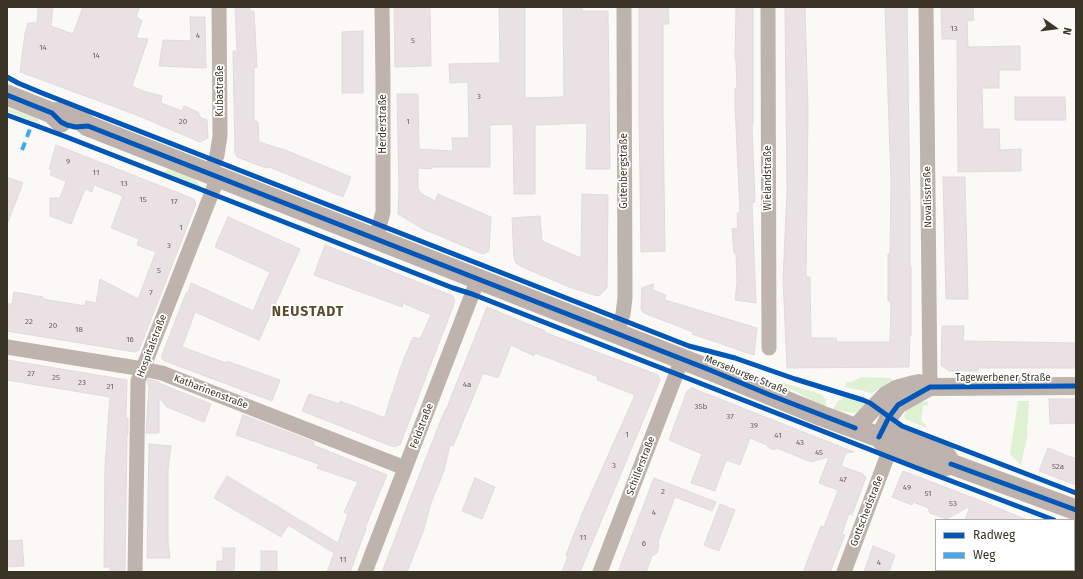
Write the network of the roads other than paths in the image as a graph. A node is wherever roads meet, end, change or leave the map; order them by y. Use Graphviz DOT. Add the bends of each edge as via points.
graph roads {
  1 [pos="219,7"];
  2 [pos="382,7"];
  3 [pos="624,7"];
  4 [pos="768,7"];
  5 [pos="926,7"];
  6 [pos="7,95"];
  7 [pos="214,176"];
  8 [pos="376,239"];
  9 [pos="478,279"];
  10 [pos="616,333"];
  11 [pos="7,347"];
  12 [pos="769,348"];
  13 [pos="682,359"];
  14 [pos="143,369"];
  15 [pos="1076,386"];
  16 [pos="930,387"];
  17 [pos="855,428"];
  18 [pos="884,443"];
  19 [pos="405,468"];
  20 [pos="1076,510"];
  21 [pos="135,572"];
  22 [pos="365,572"];
  23 [pos="600,572"];
  24 [pos="844,572"];
  1 -- 7 [label="street, Kubastraße" via="220,136"];
  2 -- 8 [label="street, Herderstraße" via="383,212"];
  3 -- 10 [label="street, Gutenbergstraße" via="624,298 623,314"];
  4 -- 12 [label="street, Wielandstraße"];
  5 -- 16 [label="street, Novalisstraße"];
  6 -- 7 [label="main road, Merseburger Straße" via="52,112 64,112 88,126"];
  7 -- 8 [label="main road, Merseburger Straße"];
  7 -- 14 [label="street, Hospitalstraße"];
  8 -- 9 [label="main road, Merseburger Straße"];
  9 -- 10 [label="main road, Merseburger Straße"];
  9 -- 19 [label="street, Feldstraße"];
  10 -- 13 [label="main road, Merseburger Straße"];
  11 -- 14 [label="street, Katharinenstraße"];
  13 -- 17 [label="main road, Merseburger Straße"];
  13 -- 23 [label="street, Schillerstraße"];
  14 -- 19 [label="street, Katharinenstraße" via="180,380"];
  14 -- 21 [label="street, Hospitalstraße" via="138,386"];
  15 -- 16 [label="street, Tagewerbener Straße"];
  16 -- 17 [label="street, Tagewerbener Straße" via="914,384 890,392"];
  16 -- 18 [label="street" via="898,405 889,417"];
  17 -- 18 [label="main road, Merseburger Straße"];
  18 -- 20 [label="main road, Merseburger Straße" via="896,435 944,455 951,464"];
  18 -- 24 [label="street, Gottschedstraße"];
  19 -- 22 [label="street, Feldstraße"];
}
